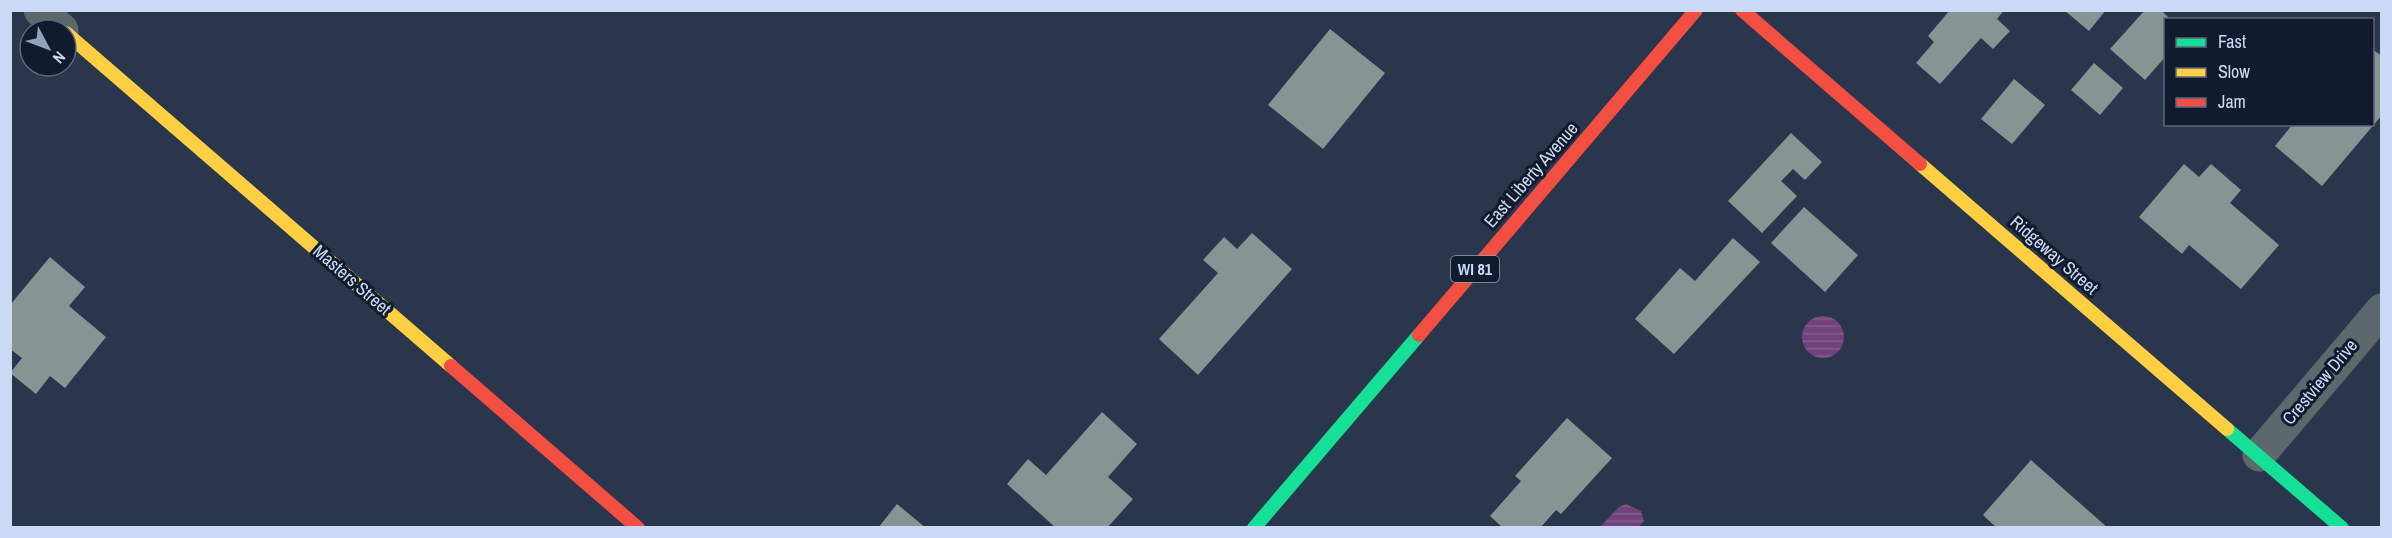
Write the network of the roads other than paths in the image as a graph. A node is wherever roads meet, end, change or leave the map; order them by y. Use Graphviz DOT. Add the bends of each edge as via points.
graph roads {
  1 [pos="1696,10"];
  2 [pos="1742,10"];
  3 [pos="78,43"];
  4 [pos="2382,310"];
  5 [pos="2259,455"];
  6 [pos="638,528"];
  7 [pos="1254,528"];
  8 [pos="2342,528"];
  1 -- 7 [label="street, East Liberty Avenue / WI 81"];
  2 -- 5 [label="street, Ridgeway Street"];
  3 -- 6 [label="street, Masters Street"];
  4 -- 5 [label="street, Crestview Drive"];
  5 -- 8 [label="street, Ridgeway Street"];
}
